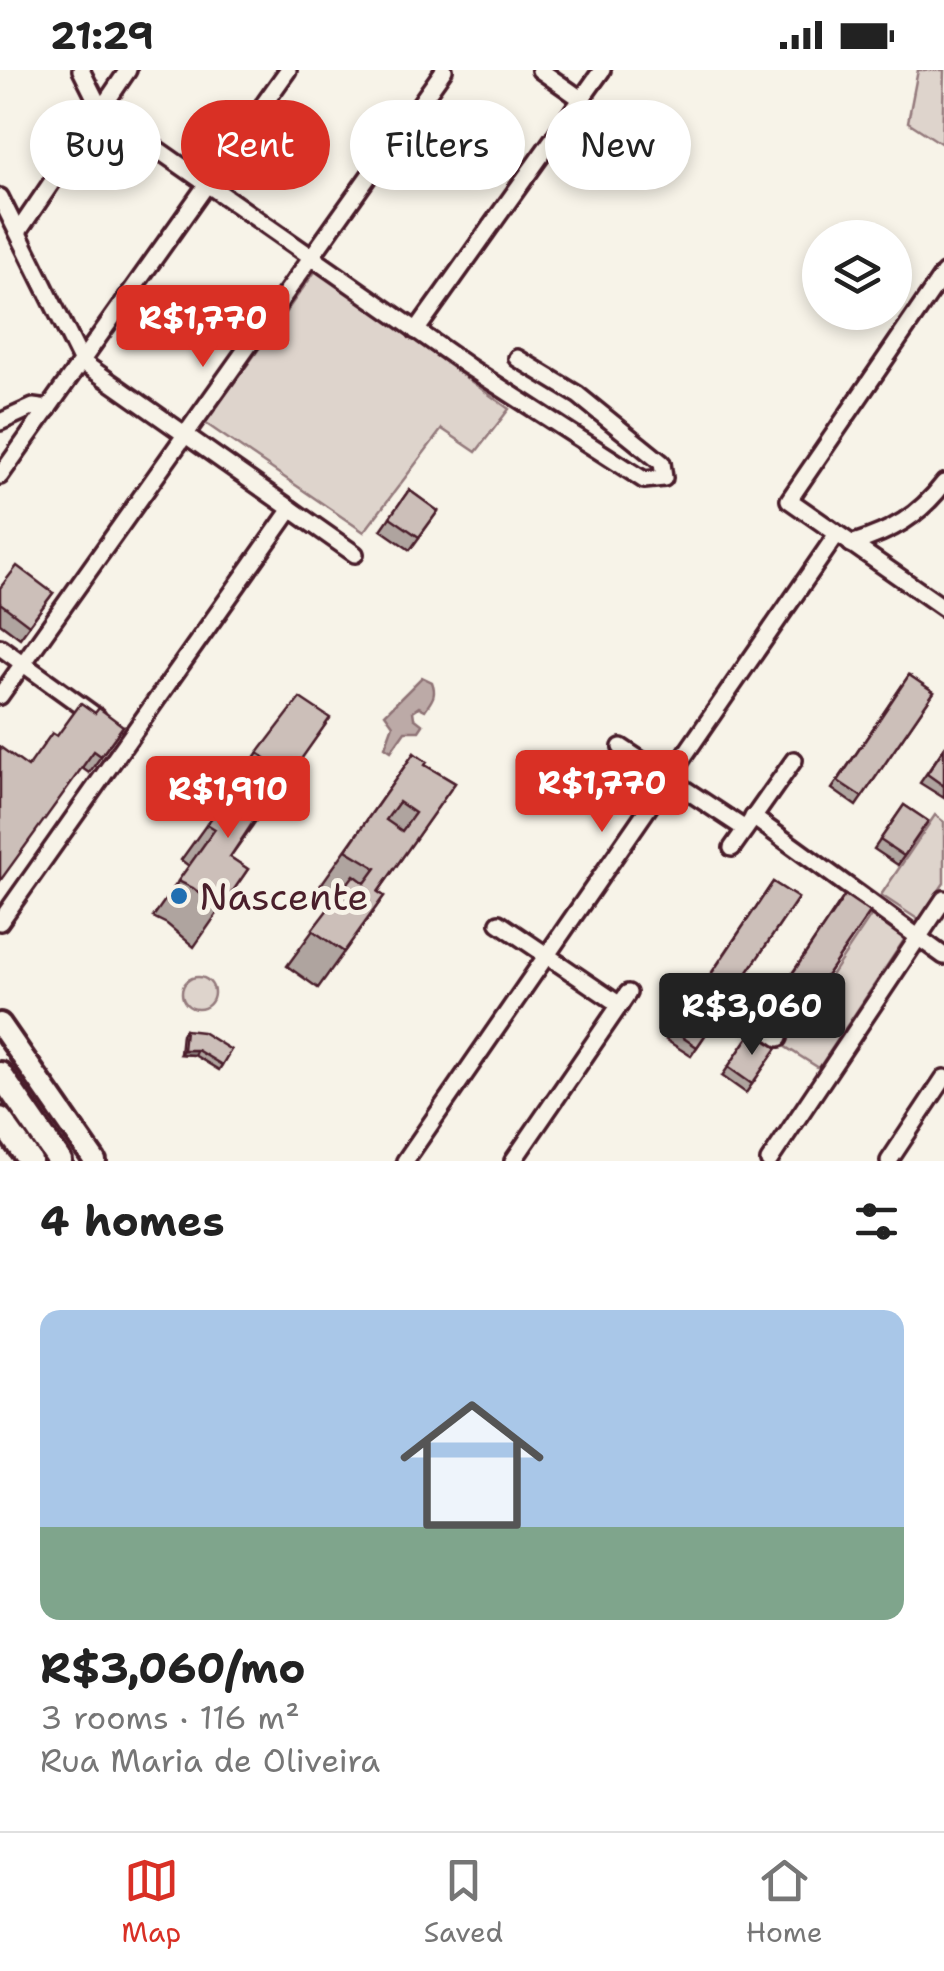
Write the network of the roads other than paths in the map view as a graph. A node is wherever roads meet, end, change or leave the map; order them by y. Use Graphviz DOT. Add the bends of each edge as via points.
graph roads {
  1 [pos="81,70"];
  2 [pos="128,70"];
  3 [pos="288,70"];
  4 [pos="444,70"];
  5 [pos="540,70"];
  6 [pos="602,70"];
  7 [pos="96,100"];
  8 [pos="108,100"];
  9 [pos="266,100"];
  10 [pos="572,100"];
  11 [pos="581,100"];
  12 [pos="545,150"];
  13 [pos="47,190"];
  14 [pos="200,190"];
  15 [pos="215,190"];
  16 [pos="0,196"];
  17 [pos="18,232"];
  18 [pos="311,257"];
  19 [pos="944,273"];
  20 [pos="416,330"];
  21 [pos="517,358"];
  22 [pos="82,362"];
  23 [pos="48,410"];
  24 [pos="0,422"];
  25 [pos="185,434"];
  26 [pos="0,476"];
  27 [pos="944,483"];
  28 [pos="291,509"];
  29 [pos="837,534"];
  30 [pos="851,544"];
  31 [pos="354,554"];
  32 [pos="944,608"];
  33 [pos="0,648"];
  34 [pos="22,664"];
  35 [pos="0,696"];
  36 [pos="128,739"];
  37 [pos="621,747"];
  38 [pos="794,760"];
  39 [pos="668,778"];
  40 [pos="749,823"];
  41 [pos="732,848"];
  42 [pos="944,899"];
  43 [pos="0,922"];
  44 [pos="498,923"];
  45 [pos="918,937"];
  46 [pos="546,956"];
  47 [pos="944,956"];
  48 [pos="741,1012"];
  49 [pos="0,1024"];
  50 [pos="778,1038"];
  51 [pos="0,1074"];
  52 [pos="944,1078"];
  53 [pos="0,1120"];
  54 [pos="30,1161"];
  55 [pos="60,1161"];
  56 [pos="95,1161"];
  57 [pos="405,1161"];
  58 [pos="514,1161"];
  59 [pos="769,1161"];
  60 [pos="889,1161"];
  1 -- 7 [label="street"];
  2 -- 8 [label="street"];
  3 -- 9 [label="street"];
  4 -- 18 [label="street"];
  5 -- 10 [label="street"];
  6 -- 11 [label="street"];
  12 -- 20 [label="street"];
  13 -- 17 [label="street"];
  14 -- 22 [label="street"];
  15 -- 18 [label="street"];
  16 -- 17 [label="street"];
  17 -- 22 [label="street"];
  18 -- 20 [label="street"];
  18 -- 25 [label="street"];
  19 -- 29 [label="street" via="789,500"];
  20 -- 21 [label="street" via="644,480 664,478 662,462 578,395"];
  22 -- 23 [label="street"];
  22 -- 25 [label="street"];
  23 -- 24 [label="street" via="32,406"];
  23 -- 26 [label="street"];
  25 -- 28 [label="street"];
  25 -- 34 [label="street"];
  27 -- 30 [label="street" via="901,526"];
  28 -- 31 [label="street"];
  28 -- 36 [label="street"];
  29 -- 30 [label="street"];
  29 -- 39 [label="street"];
  30 -- 32 [label="street"];
  33 -- 34 [label="street"];
  34 -- 35 [label="street"];
  34 -- 36 [label="street"];
  36 -- 43 [label="street"];
  37 -- 39 [label="street"];
  38 -- 40 [label="street"];
  39 -- 40 [label="street"];
  39 -- 46 [label="street"];
  40 -- 41 [label="street"];
  40 -- 45 [label="street"];
  42 -- 45 [label="street"];
  44 -- 46 [label="street"];
  45 -- 47 [label="street"];
  45 -- 59 [label="street"];
  46 -- 57 [label="street"];
  46 -- 58 [label="street" via="624,999"];
  48 -- 50 [label="street"];
  49 -- 56 [label="main road"];
  51 -- 55 [label="highway"];
  52 -- 60 [label="street"];
  53 -- 54 [label="highway"];
}
